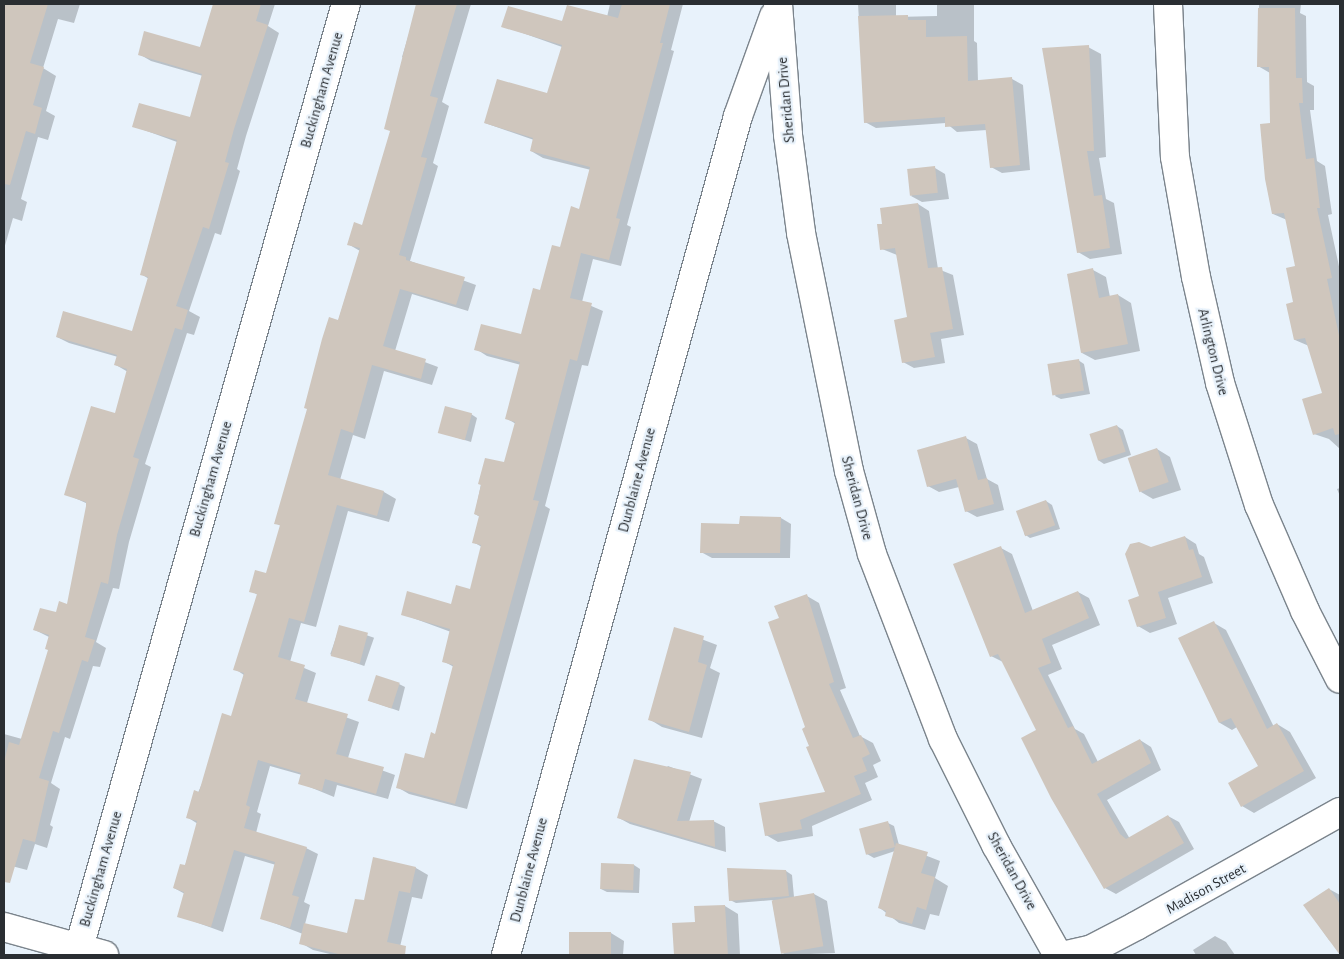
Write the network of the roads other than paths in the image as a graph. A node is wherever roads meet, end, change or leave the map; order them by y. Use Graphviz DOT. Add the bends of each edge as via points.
graph roads {
  1 [pos="346,4"];
  2 [pos="1168,4"];
  3 [pos="778,6"];
  4 [pos="1340,679"];
  5 [pos="1340,812"];
  6 [pos="4,927"];
  7 [pos="86,953"];
  8 [pos="506,955"];
  9 [pos="1058,955"];
  10 [pos="1067,955"];
  1 -- 7 [label="street, Buckingham Avenue"];
  2 -- 4 [label="street, Arlington Drive" via="1175,157 1196,277 1220,383 1259,505 1301,603"];
  3 -- 8 [label="street, Dunblaine Avenue" via="738,116"];
  3 -- 9 [label="street, Sheridan Drive" via="788,135 801,233 845,452 872,554 944,739 996,845"];
  5 -- 10 [label="street, Madison Street" via="1144,922 1092,949"];
  6 -- 7 [label="street"];
}
